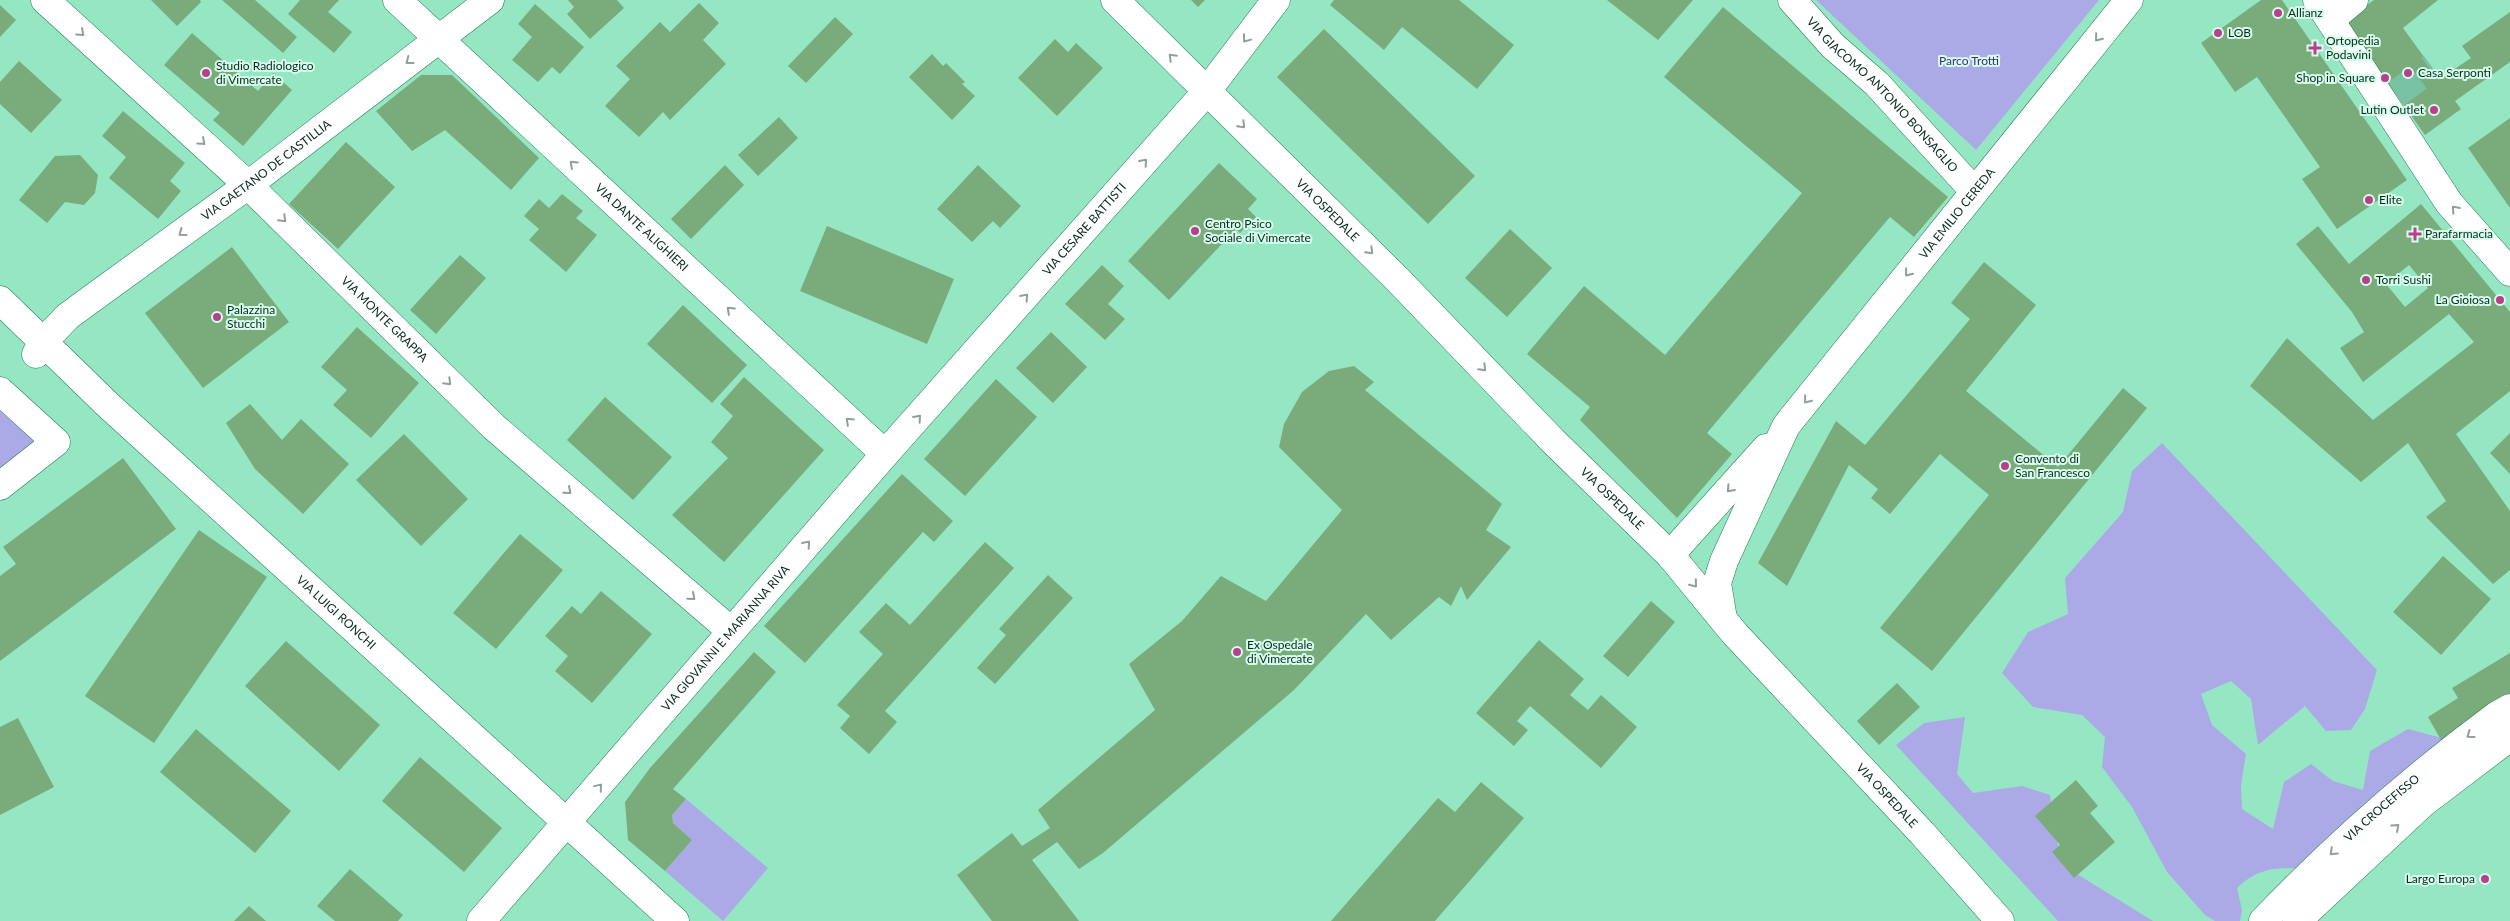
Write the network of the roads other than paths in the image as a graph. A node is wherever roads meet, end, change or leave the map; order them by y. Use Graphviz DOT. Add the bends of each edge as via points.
graph roads {
  1 [pos="46,0"];
  2 [pos="397,0"];
  3 [pos="490,0"];
  4 [pos="1114,0"];
  5 [pos="1276,0"];
  6 [pos="1792,0"];
  7 [pos="2129,0"];
  8 [pos="2354,0"];
  9 [pos="2323,10"];
  10 [pos="439,38"];
  11 [pos="1207,91"];
  12 [pos="248,184"];
  13 [pos="1963,187"];
  14 [pos="2510,272"];
  15 [pos="0,300"];
  16 [pos="0,320"];
  17 [pos="40,348"];
  18 [pos="0,391"];
  19 [pos="1786,426"];
  20 [pos="885,454"];
  21 [pos="0,486"];
  22 [pos="1670,555"];
  23 [pos="1723,619"];
  24 [pos="731,631"];
  25 [pos="2510,708"];
  26 [pos="2510,737"];
  27 [pos="567,824"];
  28 [pos="481,921"];
  29 [pos="675,921"];
  30 [pos="2000,921"];
  31 [pos="2263,921"];
  32 [pos="2297,921"];
  1 -- 12 [label="street, VIA MONTE GRAPPA, one-way"];
  2 -- 10 [label="street, VIA DANTE ALIGHIERI"];
  3 -- 10 [label="street, VIA GAETANO DE CASTILLIA"];
  11 -- 4 [label="street, VIA OSPEDALE, one-way"];
  5 -- 11 [label="street, VIA CESARE BATTISTI, one-way"];
  6 -- 13 [label="street, VIA GIACOMO ANTONIO BONSAGLIO" via="1833,46 1877,84"];
  7 -- 13 [label="street, VIA EMILIO CEREDA, one-way"];
  8 -- 9 [label="street"];
  14 -- 9 [label="street, one-way" via="2449,203 2390,98"];
  10 -- 12 [label="street, VIA GAETANO DE CASTILLIA, one-way"];
  20 -- 10 [label="street, VIA DANTE ALIGHIERI, one-way"];
  20 -- 11 [label="street, VIA CESARE BATTISTI, one-way"];
  11 -- 22 [label="street, VIA OSPEDALE, one-way"];
  12 -- 17 [label="street, VIA GAETANO DE CASTILLIA, one-way" via="68,316"];
  12 -- 24 [label="street, VIA MONTE GRAPPA, one-way" via="494,427"];
  13 -- 19 [label="street, VIA EMILIO CEREDA, one-way"];
  15 -- 17 [label="street, VIA LUIGI RONCHI"];
  16 -- 17 [label="street"];
  17 -- 27 [label="street, VIA LUIGI RONCHI" via="108,406"];
  18 -- 21 [label="street" via="56,442"];
  19 -- 22 [label="street, VIA EMILIO CEREDA, one-way"];
  19 -- 23 [label="street, VIA EMILIO CEREDA" via="1717,582"];
  24 -- 20 [label="street, VIA GIOVANNI E MARIANNA RIVA, one-way"];
  22 -- 23 [label="street, VIA OSPEDALE, one-way"];
  23 -- 30 [label="street, VIA OSPEDALE"];
  27 -- 24 [label="street, VIA GIOVANNI E MARIANNA RIVA, one-way"];
  25 -- 31 [label="street, VIA CROCEFISSO, one-way" via="2415,778 2342,843"];
  32 -- 26 [label="street, VIA CROCEFISSO, one-way" via="2423,804"];
  27 -- 28 [label="street, VIA GIOVANNI E MARIANNA RIVA"];
  27 -- 29 [label="street, VIA LUIGI RONCHI"];
}
